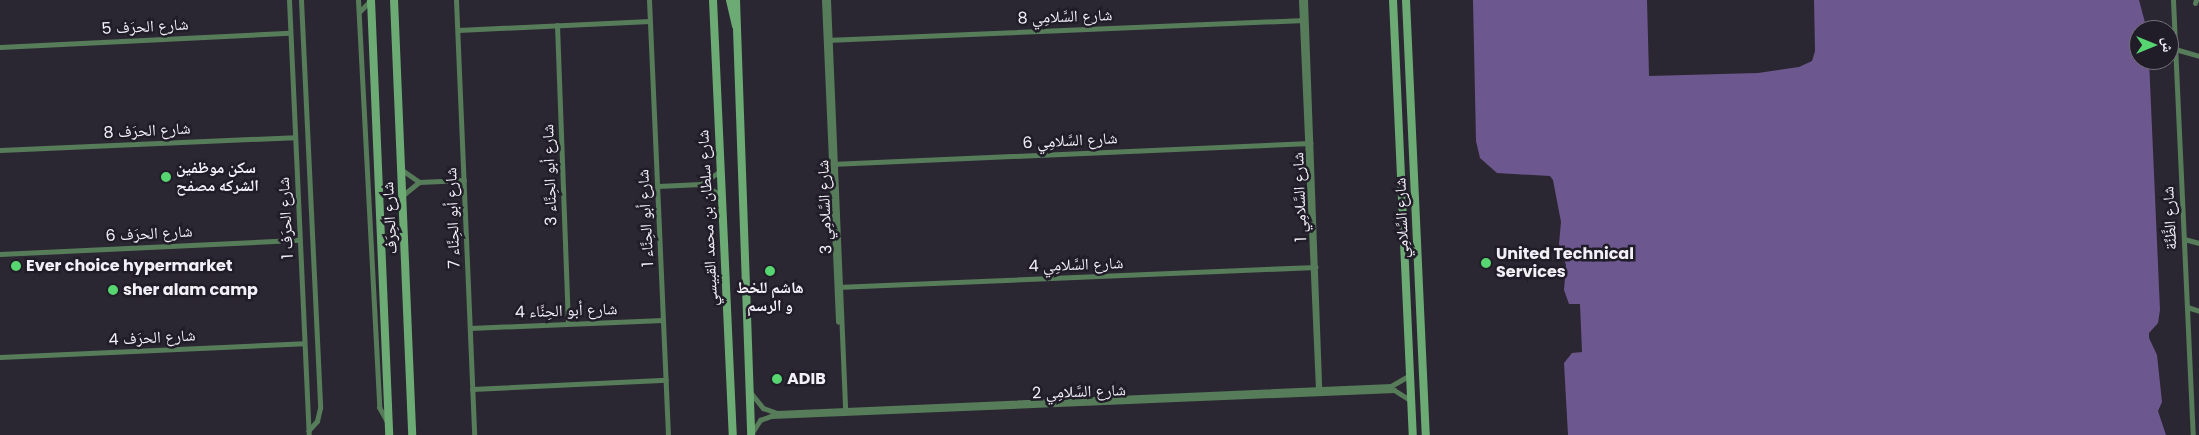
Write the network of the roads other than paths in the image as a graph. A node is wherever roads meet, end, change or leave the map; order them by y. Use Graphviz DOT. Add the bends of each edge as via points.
graph roads {
  1 [pos="289,0"];
  2 [pos="301,0"];
  3 [pos="358,0"];
  4 [pos="371,0"];
  5 [pos="394,0"];
  6 [pos="456,0"];
  7 [pos="650,0"];
  8 [pos="713,0"];
  9 [pos="730,0"];
  10 [pos="736,0"];
  11 [pos="824,0"];
  12 [pos="828,0"];
  13 [pos="1301,0"];
  14 [pos="1305,0"];
  15 [pos="1393,0"];
  16 [pos="1406,0"];
  17 [pos="2173,0"];
  18 [pos="359,12"];
  19 [pos="1303,20"];
  20 [pos="2174,20"];
  21 [pos="650,21"];
  22 [pos="557,25"];
  23 [pos="737,26"];
  24 [pos="458,30"];
  25 [pos="290,33"];
  26 [pos="828,40"];
  27 [pos="0,47"];
  28 [pos="2179,50"];
  29 [pos="2199,56"];
  30 [pos="2176,70"];
  31 [pos="295,137"];
  32 [pos="1309,143"];
  33 [pos="0,150"];
  34 [pos="833,164"];
  35 [pos="402,170"];
  36 [pos="719,172"];
  37 [pos="464,180"];
  38 [pos="419,182"];
  39 [pos="701,184"];
  40 [pos="658,186"];
  41 [pos="720,194"];
  42 [pos="403,195"];
  43 [pos="2184,239"];
  44 [pos="300,240"];
  45 [pos="2199,243"];
  46 [pos="0,254"];
  47 [pos="1314,268"];
  48 [pos="839,287"];
  49 [pos="2187,307"];
  50 [pos="2199,311"];
  51 [pos="663,320"];
  52 [pos="568,324"];
  53 [pos="470,328"];
  54 [pos="304,343"];
  55 [pos="0,357"];
  56 [pos="1410,375"];
  57 [pos="666,380"];
  58 [pos="730,382"];
  59 [pos="472,389"];
  60 [pos="1319,391"];
  61 [pos="750,392"];
  62 [pos="1411,401"];
  63 [pos="844,411"];
  64 [pos="389,429"];
  65 [pos="309,433"];
  66 [pos="383,435"];
  67 [pos="412,435"];
  68 [pos="474,435"];
  69 [pos="668,435"];
  70 [pos="733,435"];
  71 [pos="737,435"];
  72 [pos="751,435"];
  73 [pos="1412,435"];
  74 [pos="1426,435"];
  75 [pos="2192,435"];
  1 -- 25 [label="street, شارع الحرَف 1"];
  2 -- 65 [label="street" via="320,408"];
  3 -- 18 [label="street"];
  4 -- 18 [label="street"];
  4 -- 64 [label="street, شارع الحِرَف"];
  5 -- 35 [label="street, شارع الحِرَف"];
  6 -- 24 [label="street, شارع أبو الحِنَّاء 7"];
  7 -- 21 [label="street, شارع أبو الحِنَّاء 1"];
  8 -- 36 [label="street, شارع سلطان بن محمد القبيسي"];
  9 -- 23 [label="street" via="731,14"];
  10 -- 23 [label="street"];
  11 -- 26 [label="street, شارع السَّلامِي 3"];
  12 -- 26 [label="street, شارع السَّلامِي 3"];
  13 -- 19 [label="street, شارع السَّلامِي 1"];
  14 -- 19 [label="street, شارع السَّلامِي 1"];
  15 -- 56 [label="street, شارع السَّلامِي"];
  16 -- 74 [label="street, شارع السَّلامِي"];
  17 -- 20 [label="street, شارع الظَّنَّة"];
  18 -- 64 [label="street" via="379,407"];
  19 -- 26 [label="street, شارع السَّلامِي 8"];
  19 -- 32 [label="street, شارع السَّلامِي 1"];
  21 -- 22 [label="street"];
  21 -- 40 [label="street, شارع أبو الحِنَّاء 1"];
  22 -- 24 [label="street"];
  22 -- 52 [label="street, شارع أبو الحِنَّاء 3"];
  23 -- 61 [label="street"];
  24 -- 37 [label="street, شارع أبو الحِنَّاء 7"];
  25 -- 27 [label="street, شارع الحرَف 5"];
  25 -- 31 [label="street, شارع الحرَف 1"];
  26 -- 34 [label="street, شارع السَّلامِي 3"];
  28 -- 29 [label="street"];
  30 -- 43 [label="street, شارع الظَّنَّة"];
  31 -- 33 [label="street, شارع الحرَف 8"];
  31 -- 44 [label="street, شارع الحرَف 1"];
  32 -- 34 [label="street, شارع السَّلامِي 6"];
  32 -- 47 [label="street, شارع السَّلامِي 1"];
  34 -- 48 [label="street, شارع السَّلامِي 3"];
  35 -- 38 [label="street"];
  35 -- 42 [label="street, شارع الحِرَف"];
  36 -- 39 [label="street"];
  36 -- 41 [label="street, شارع سلطان بن محمد القبيسي"];
  37 -- 38 [label="street"];
  37 -- 53 [label="street, شارع أبو الحِنَّاء 7"];
  38 -- 42 [label="street"];
  39 -- 40 [label="street"];
  39 -- 41 [label="street"];
  40 -- 51 [label="street, شارع أبو الحِنَّاء 1"];
  41 -- 58 [label="street, شارع سلطان بن محمد القبيسي"];
  42 -- 67 [label="street, شارع الحِرَف"];
  43 -- 45 [label="street"];
  43 -- 49 [label="street, شارع الظَّنَّة"];
  44 -- 46 [label="street, شارع الحرَف 6"];
  44 -- 54 [label="street, شارع الحرَف 1"];
  47 -- 48 [label="street, شارع السَّلامِي 4"];
  47 -- 60 [label="street, شارع السَّلامِي 1"];
  48 -- 63 [label="street, شارع السَّلامِي 3"];
  49 -- 50 [label="street"];
  49 -- 75 [label="street, شارع الظَّنَّة"];
  51 -- 52 [label="street, شارع أبو الحِنَّاء 4"];
  51 -- 57 [label="street, شارع أبو الحِنَّاء 1"];
  52 -- 53 [label="street, شارع أبو الحِنَّاء 4"];
  53 -- 59 [label="street, شارع أبو الحِنَّاء 7"];
  54 -- 55 [label="street, شارع الحرَف 4"];
  54 -- 65 [label="street, شارع الحرَف 1"];
  56 -- 60 [label="street, شارع السَّلامِي 2" via="1393,386"];
  56 -- 62 [label="street, شارع السَّلامِي"];
  57 -- 59 [label="street"];
  57 -- 69 [label="street, شارع أبو الحِنَّاء 1"];
  58 -- 70 [label="street, شارع سلطان بن محمد القبيسي"];
  58 -- 71 [label="street" via="735,388"];
  59 -- 68 [label="street, شارع أبو الحِنَّاء 7"];
  60 -- 62 [label="street, شارع السَّلامِي 2" via="1397,390"];
  60 -- 63 [label="street, شارع السَّلامِي 2"];
  60 -- 63 [label="street, شارع السَّلامِي 2"];
  61 -- 63 [label="street, شارع السَّلامِي 2" via="760,406 773,412"];
  61 -- 72 [label="street"];
  62 -- 73 [label="street, شارع السَّلامِي"];
  63 -- 72 [label="street" via="765,417"];
  64 -- 66 [label="street"];
}
